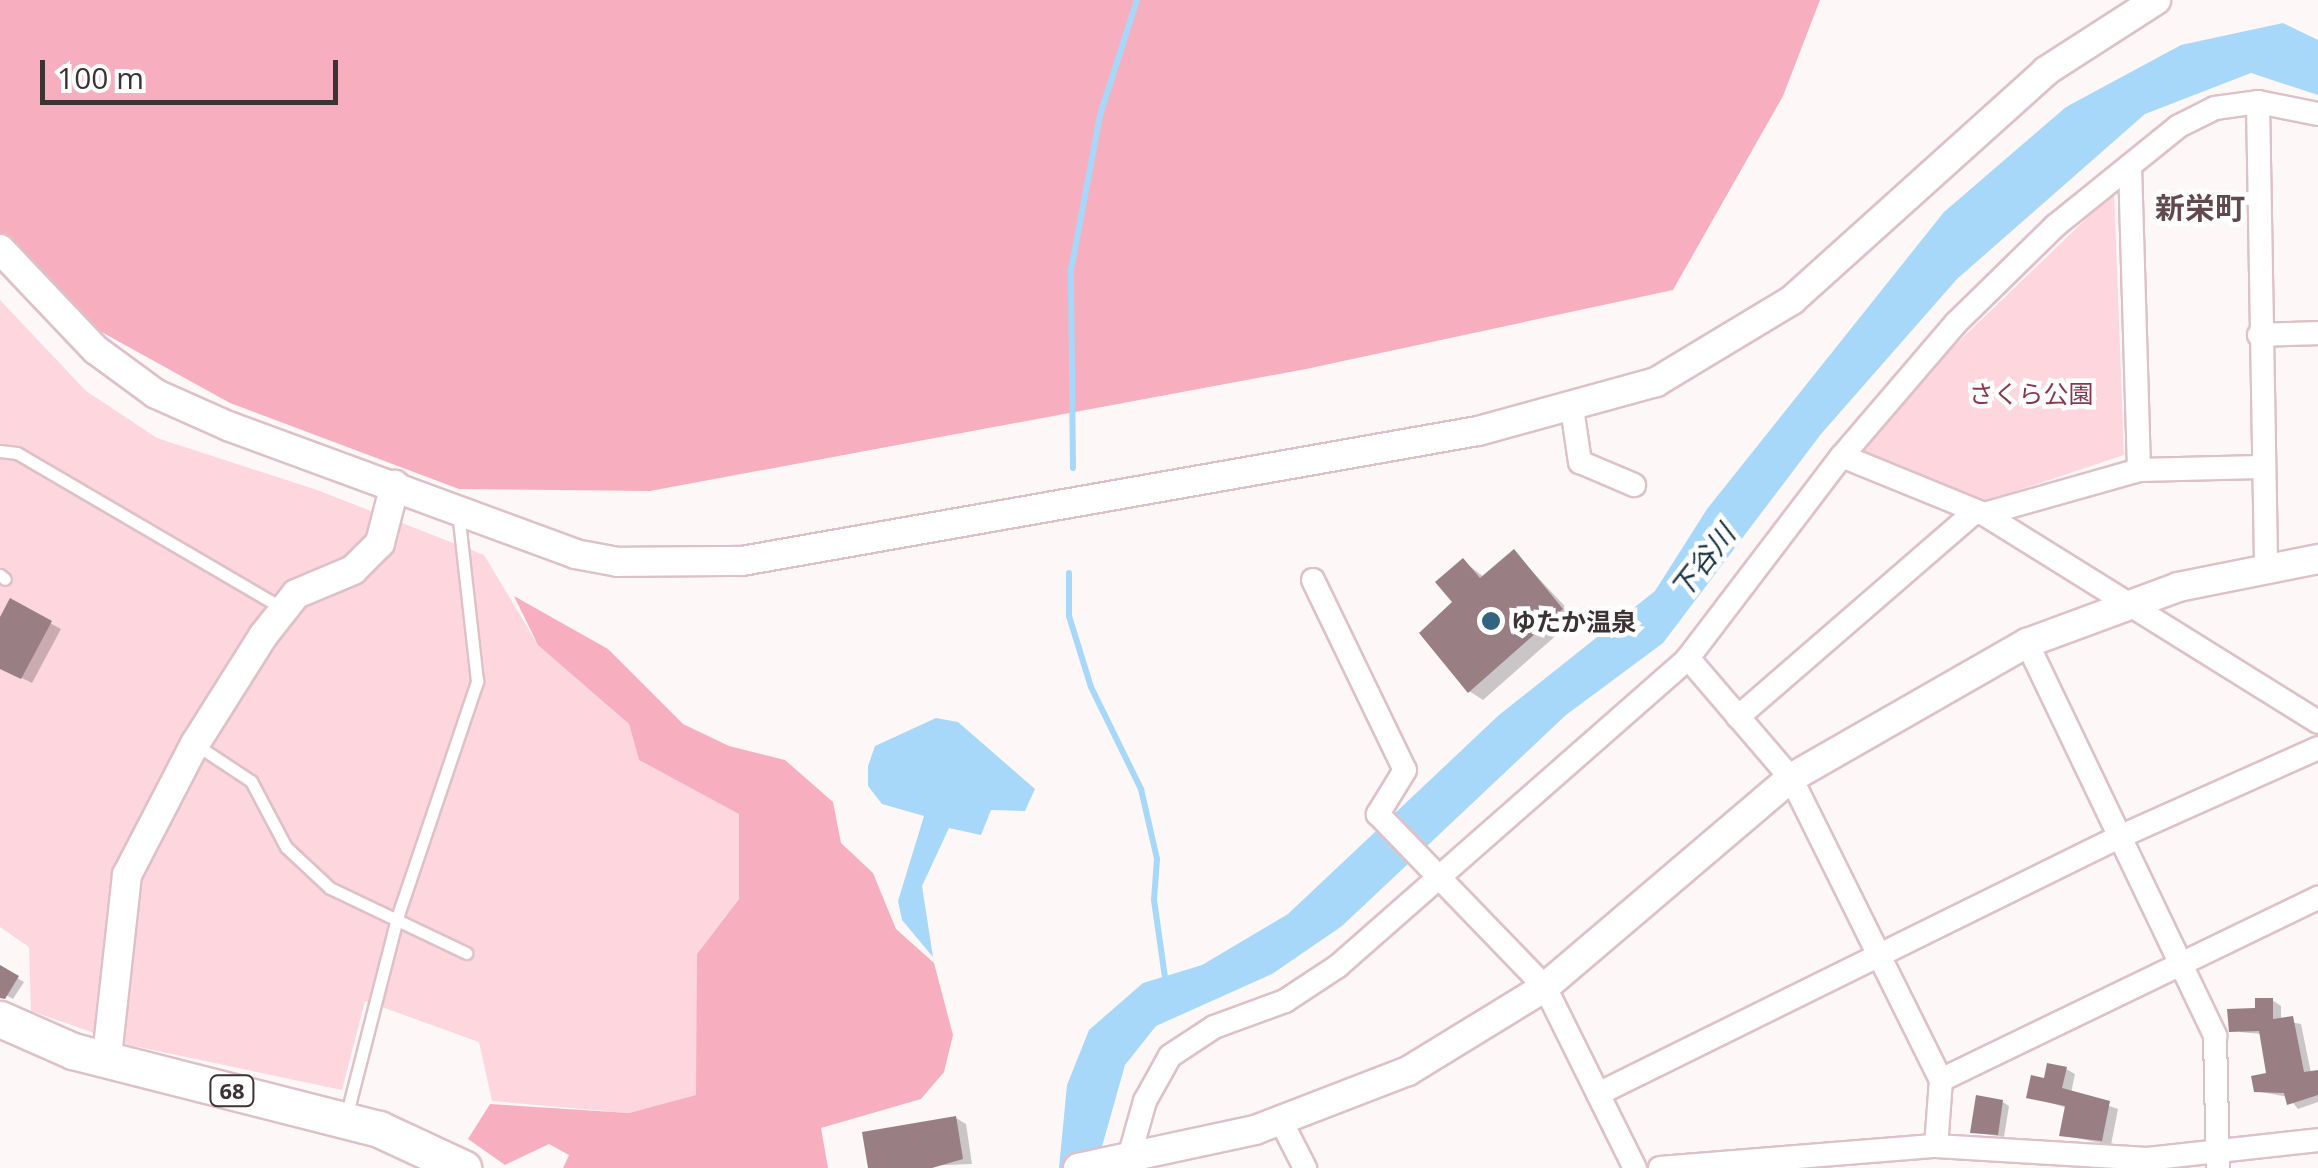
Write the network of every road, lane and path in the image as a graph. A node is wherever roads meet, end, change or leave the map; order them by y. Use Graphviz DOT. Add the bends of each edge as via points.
graph roads {
  1 [pos="2156,0"];
  2 [pos="2258,102"];
  3 [pos="2318,114"];
  4 [pos="2130,166"];
  5 [pos="0,249"];
  6 [pos="2318,333"];
  7 [pos="2259,334"];
  8 [pos="1572,408"];
  9 [pos="0,451"];
  10 [pos="1842,456"];
  11 [pos="2260,467"];
  12 [pos="2139,470"];
  13 [pos="395,485"];
  14 [pos="1634,485"];
  15 [pos="458,508"];
  16 [pos="1978,514"];
  17 [pos="2318,560"];
  18 [pos="2266,566"];
  19 [pos="1313,580"];
  20 [pos="2129,601"];
  21 [pos="284,609"];
  22 [pos="2027,644"];
  23 [pos="1688,658"];
  24 [pos="1738,717"];
  25 [pos="2318,722"];
  26 [pos="195,744"];
  27 [pos="2318,748"];
  28 [pos="1792,778"];
  29 [pos="2117,838"];
  30 [pos="1438,873"];
  31 [pos="2318,898"];
  32 [pos="398,915"];
  33 [pos="466,953"];
  34 [pos="1880,959"];
  35 [pos="2184,965"];
  36 [pos="1546,987"];
  37 [pos="0,1019"];
  38 [pos="107,1056"];
  39 [pos="1941,1080"];
  40 [pos="1598,1094"];
  41 [pos="346,1120"];
  42 [pos="1281,1120"];
  43 [pos="2318,1140"];
  44 [pos="1936,1146"];
  45 [pos="2217,1161"];
  46 [pos="1128,1164"];
  47 [pos="463,1168"];
  48 [pos="1078,1168"];
  49 [pos="1305,1168"];
  50 [pos="1635,1168"];
  51 [pos="1660,1168"];
  1 -- 8 [label="street" via="2046,71 1792,300 1656,382"];
  2 -- 3 [label="street"];
  2 -- 4 [label="street" via="2215,108 2191,120"];
  2 -- 7 [label="street"];
  4 -- 10 [label="street" via="2055,226 1956,323"];
  4 -- 12 [label="street"];
  5 -- 13 [label="street" via="96,350 156,394"];
  6 -- 7 [label="street"];
  7 -- 11 [label="street"];
  8 -- 14 [label="street" via="1580,462"];
  8 -- 15 [label="street" via="742,561 618,562 576,554"];
  9 -- 21 [label="lane" via="17,453"];
  10 -- 16 [label="street"];
  10 -- 23 [label="street"];
  11 -- 12 [label="street"];
  11 -- 18 [label="street"];
  12 -- 16 [label="street"];
  13 -- 15 [label="street"];
  13 -- 21 [label="street" via="380,543 353,570 296,594"];
  15 -- 32 [label="lane" via="477,681"];
  16 -- 20 [label="street"];
  16 -- 24 [label="street"];
  17 -- 18 [label="street"];
  18 -- 20 [label="street"];
  19 -- 30 [label="street" via="1406,770 1378,814"];
  20 -- 22 [label="street"];
  20 -- 25 [label="street"];
  21 -- 26 [label="street"];
  22 -- 28 [label="street"];
  22 -- 29 [label="street"];
  23 -- 24 [label="street"];
  23 -- 30 [label="street"];
  24 -- 28 [label="street"];
  26 -- 32 [label="lane" via="251,781 286,847 330,888"];
  26 -- 38 [label="street" via="127,876"];
  27 -- 29 [label="street"];
  28 -- 34 [label="street"];
  28 -- 36 [label="street"];
  29 -- 34 [label="street"];
  29 -- 35 [label="street"];
  30 -- 36 [label="street"];
  30 -- 46 [label="street" via="1338,966 1285,1001 1214,1026 1170,1056 1145,1101"];
  31 -- 35 [label="street"];
  32 -- 33 [label="lane"];
  32 -- 41 [label="lane"];
  34 -- 39 [label="street"];
  34 -- 40 [label="street"];
  35 -- 39 [label="street"];
  35 -- 45 [label="street" via="2215,1036"];
  36 -- 40 [label="street"];
  36 -- 42 [label="street" via="1408,1072"];
  37 -- 38 [label="main road, 68" via="74,1051"];
  38 -- 41 [label="main road, 68"];
  39 -- 44 [label="street"];
  40 -- 50 [label="street"];
  41 -- 47 [label="main road, 68"];
  42 -- 46 [label="street"];
  42 -- 49 [label="street"];
  43 -- 45 [label="street"];
  44 -- 45 [label="street"];
  44 -- 51 [label="street"];
  46 -- 48 [label="street"];
}
